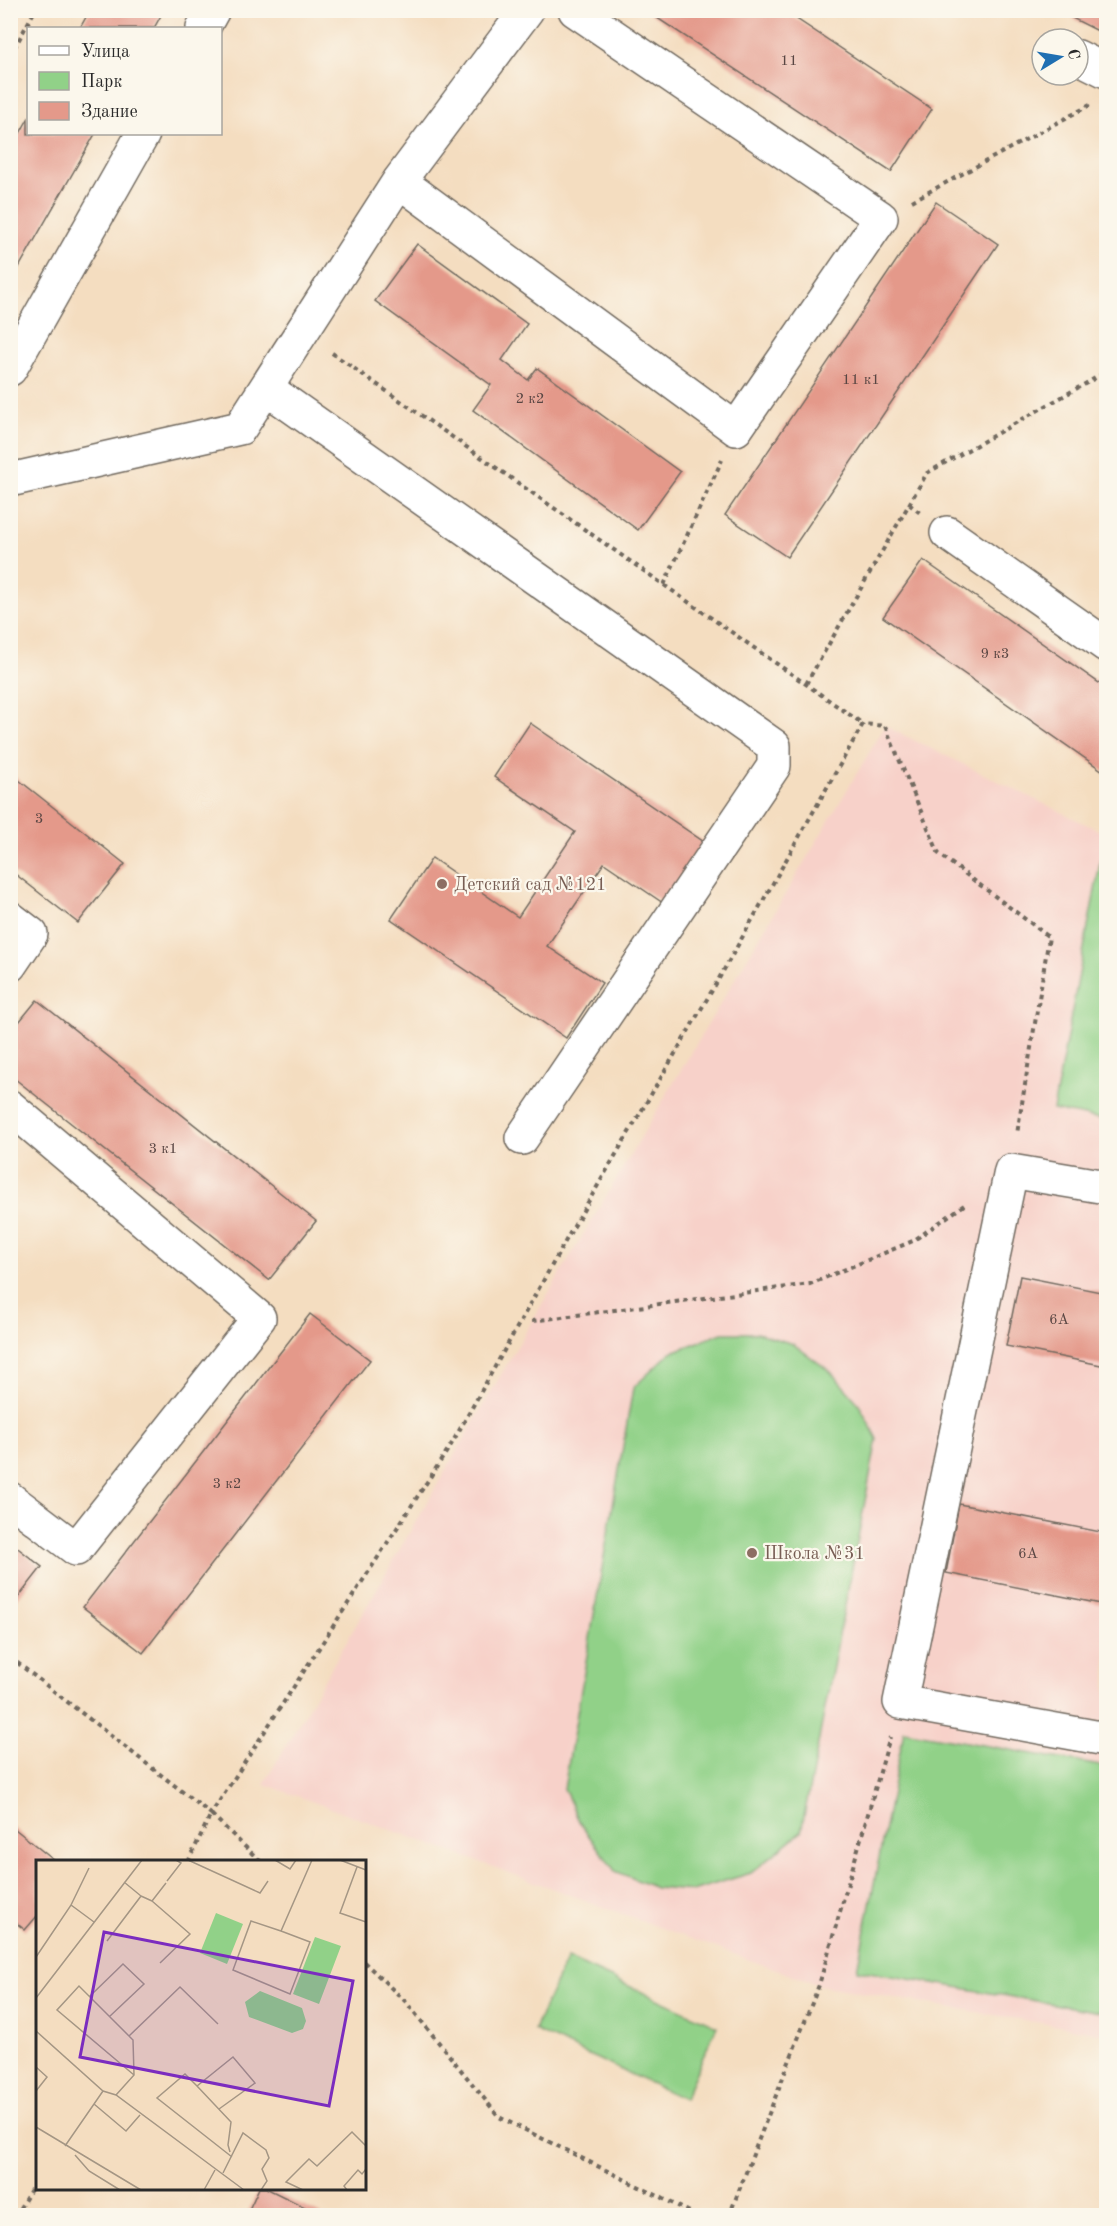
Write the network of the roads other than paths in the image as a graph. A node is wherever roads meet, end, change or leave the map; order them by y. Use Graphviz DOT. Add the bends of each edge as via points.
graph roads {
  1 [pos="213,10"];
  2 [pos="527,10"];
  3 [pos="575,10"];
  4 [pos="203,27"];
  5 [pos="1090,63"];
  6 [pos="1107,71"];
  7 [pos="142,135"];
  8 [pos="399,181"];
  9 [pos="10,369"];
  10 [pos="266,388"];
  11 [pos="10,480"];
  12 [pos="947,533"];
  13 [pos="1107,645"];
  14 [pos="10,918"];
  15 [pos="10,965"];
  16 [pos="10,1107"];
  17 [pos="522,1138"];
  18 [pos="1107,1187"];
  19 [pos="10,1499"];
  20 [pos="1107,1739"];
  1 -- 4 [label="street"];
  2 -- 8 [label="street"];
  3 -- 8 [label="street" via="881,218 736,429"];
  5 -- 6 [label="street"];
  7 -- 9 [label="street"];
  8 -- 10 [label="street"];
  10 -- 11 [label="street" via="240,428"];
  10 -- 17 [label="street" via="774,746 774,766"];
  12 -- 13 [label="street"];
  14 -- 15 [label="street" via="31,934"];
  16 -- 19 [label="street" via="259,1318 76,1549"];
  18 -- 20 [label="street" via="1011,1171 900,1702"];
}
